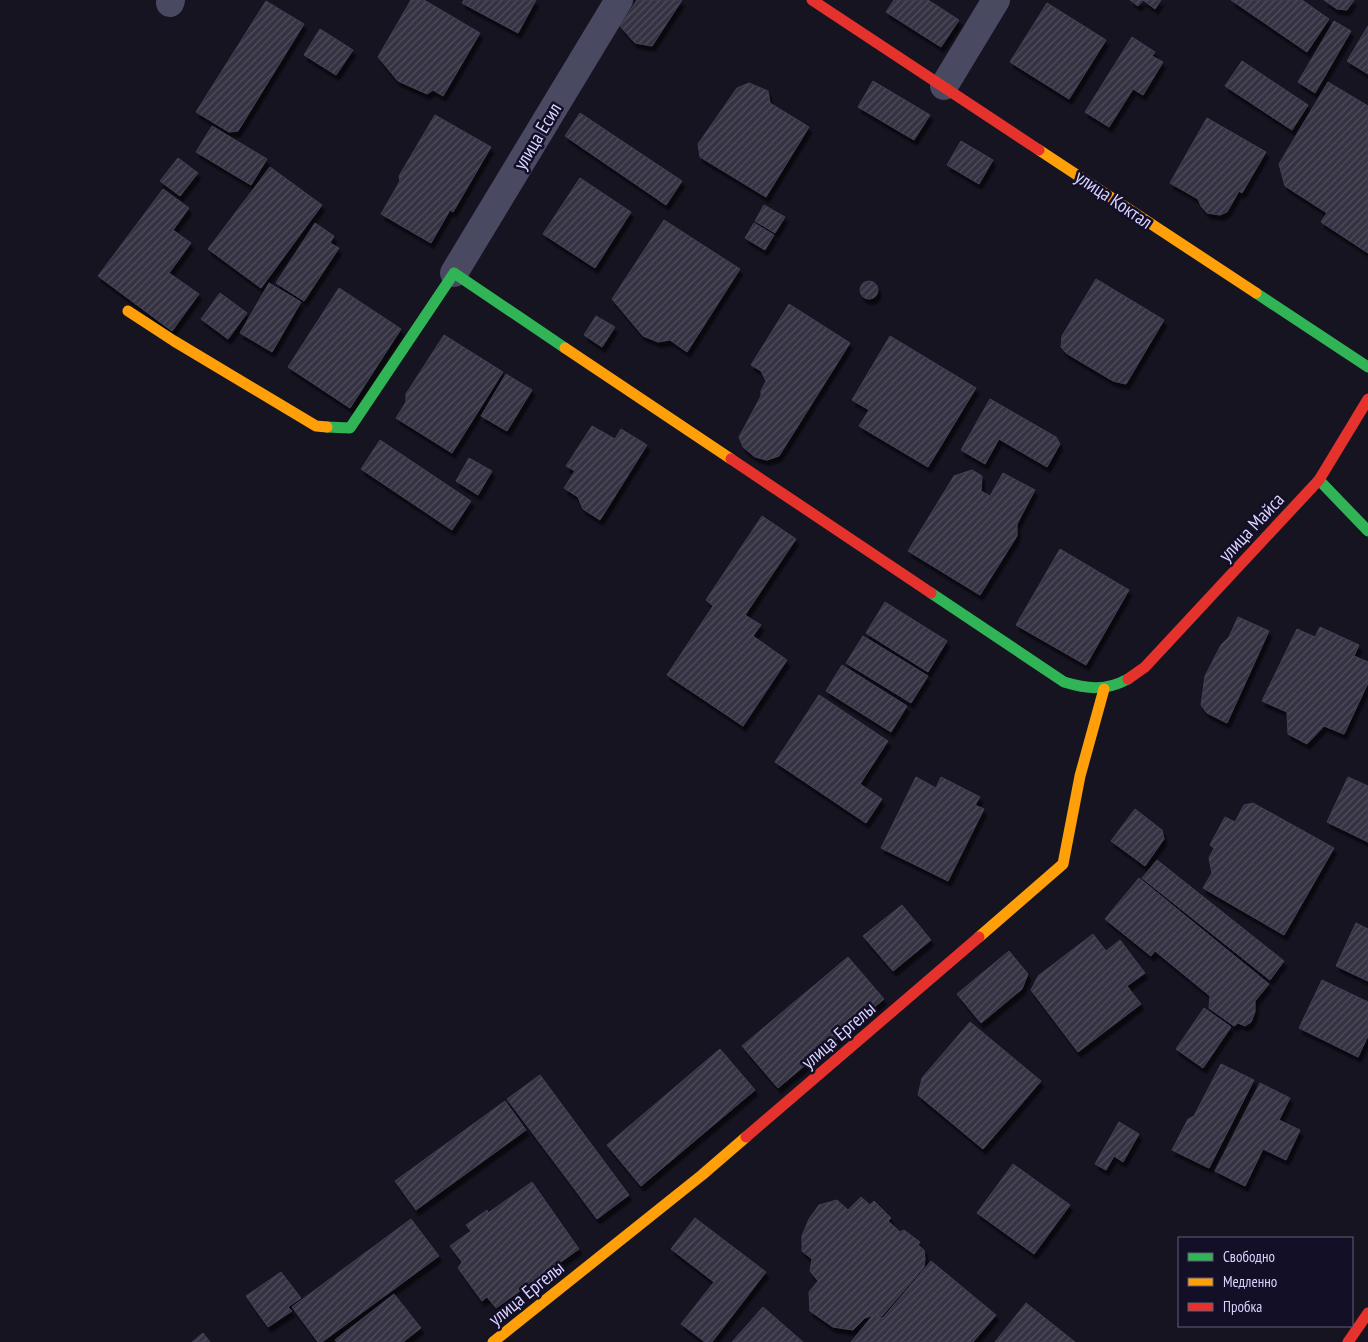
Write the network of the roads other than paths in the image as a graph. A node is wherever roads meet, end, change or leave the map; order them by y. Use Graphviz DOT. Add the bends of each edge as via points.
graph roads {
  1 [pos="620,0"];
  2 [pos="812,0"];
  3 [pos="996,0"];
  4 [pos="944,86"];
  5 [pos="454,273"];
  6 [pos="128,311"];
  7 [pos="1368,368"];
  8 [pos="1368,399"];
  9 [pos="1319,480"];
  10 [pos="1368,531"];
  11 [pos="1104,689"];
  12 [pos="1368,1313"];
  13 [pos="493,1342"];
  14 [pos="1348,1342"];
  1 -- 5 [label="street, улица Есил"];
  2 -- 4 [label="street, улица Коктал"];
  3 -- 4 [label="street"];
  4 -- 7 [label="street, улица Коктал"];
  5 -- 6 [label="street" via="350,428 316,426"];
  5 -- 11 [label="street" via="1064,682 1081,688"];
  8 -- 9 [label="street, улица Майса"];
  9 -- 10 [label="street"];
  9 -- 11 [label="street, улица Майса" via="1146,667 1127,680"];
  11 -- 13 [label="street, улица Ергелы" via="1082,765 1063,864 702,1175"];
  12 -- 14 [label="street"];
}
